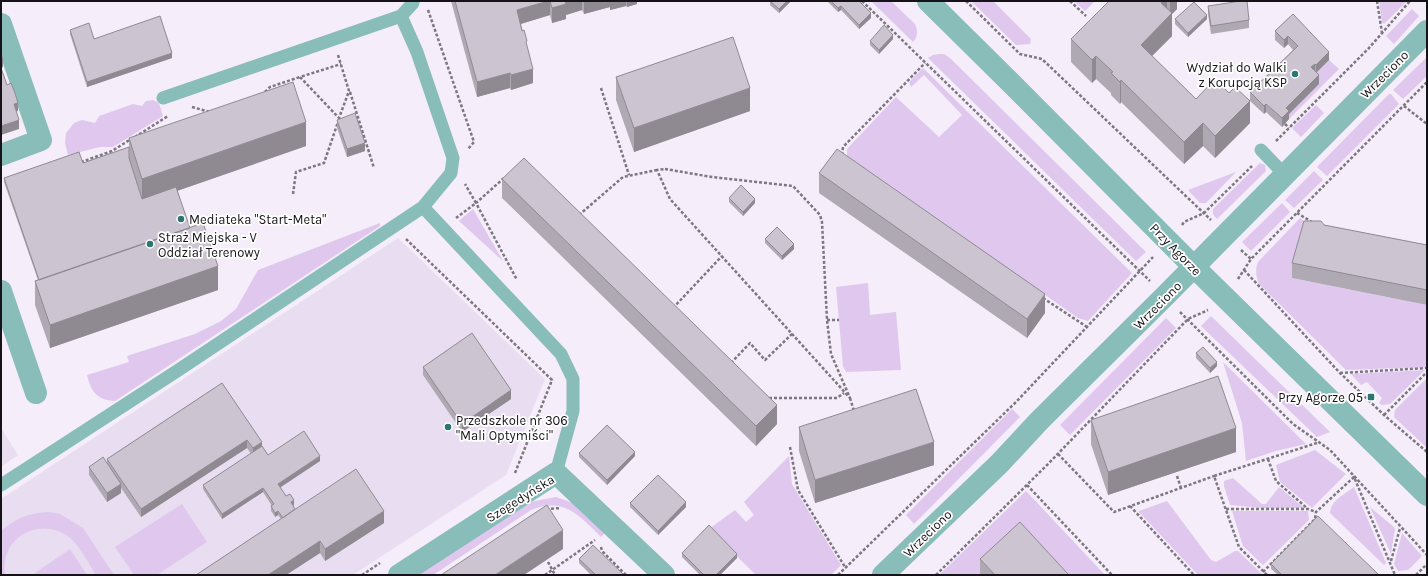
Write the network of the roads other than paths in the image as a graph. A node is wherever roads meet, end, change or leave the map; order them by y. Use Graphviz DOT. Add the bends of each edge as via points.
graph roads {
  1 [pos="928,1"];
  2 [pos="419,2"];
  3 [pos="401,16"];
  4 [pos="1,24"];
  5 [pos="1427,31"];
  6 [pos="163,98"];
  7 [pos="1263,151"];
  8 [pos="1,155"];
  9 [pos="1285,175"];
  10 [pos="423,207"];
  11 [pos="1194,267"];
  12 [pos="1,291"];
  13 [pos="36,393"];
  14 [pos="556,473"];
  15 [pos="1,485"];
  16 [pos="1427,495"];
  17 [pos="399,575"];
  18 [pos="664,575"];
  19 [pos="883,575"];
  1 -- 11 [label="street, Przy Agorze"];
  2 -- 3 [label="lane" via="413,3"];
  3 -- 6 [label="lane"];
  3 -- 10 [label="lane" via="417,52 453,158 451,173"];
  4 -- 8 [label="street" via="41,140"];
  5 -- 9 [label="street, Wrzeciono"];
  7 -- 9 [label="lane"];
  9 -- 11 [label="street, Wrzeciono"];
  10 -- 14 [label="lane" via="561,354 573,379 573,411"];
  10 -- 15 [label="lane"];
  11 -- 16 [label="street, Przy Agorze"];
  11 -- 19 [label="street, Wrzeciono" via="999,464"];
  12 -- 13 [label="street"];
  14 -- 17 [label="street, Szegedyńska"];
  14 -- 18 [label="street, Szegedyńska"];
}
